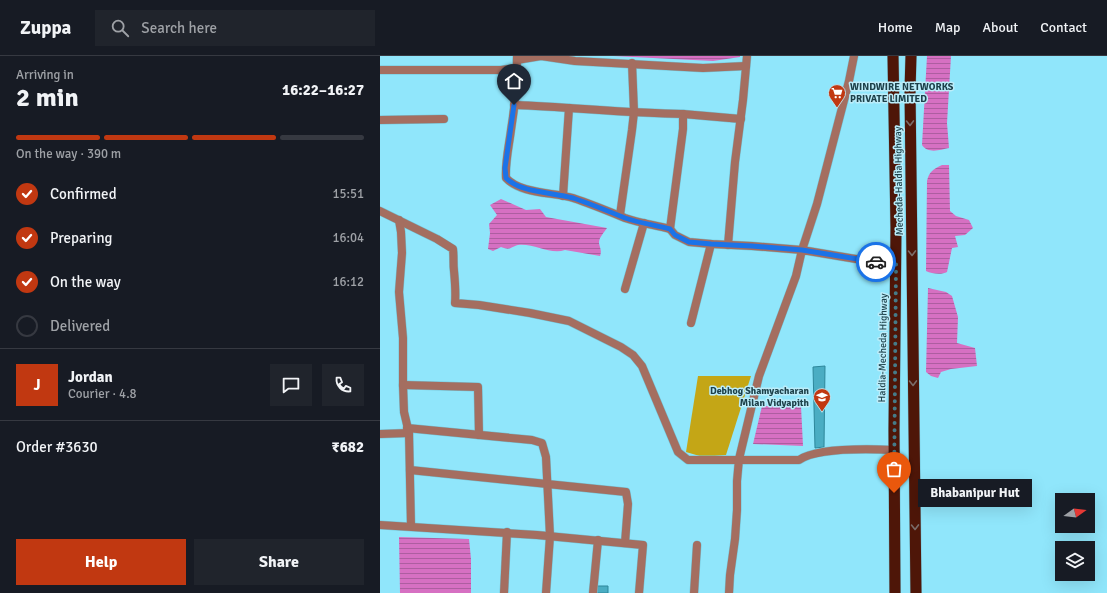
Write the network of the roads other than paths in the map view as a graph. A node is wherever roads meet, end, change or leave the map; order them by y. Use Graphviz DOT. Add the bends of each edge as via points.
graph roads {
  1 [pos="747,56"];
  2 [pos="854,56"];
  3 [pos="893,56"];
  4 [pos="911,56"];
  5 [pos="517,61"];
  6 [pos="632,63"];
  7 [pos="746,66"];
  8 [pos="380,70"];
  9 [pos="514,105"];
  10 [pos="569,108"];
  11 [pos="634,112"];
  12 [pos="683,114"];
  13 [pos="444,119"];
  14 [pos="741,119"];
  15 [pos="380,120"];
  16 [pos="563,196"];
  17 [pos="380,211"];
  18 [pos="620,215"];
  19 [pos="399,220"];
  20 [pos="644,223"];
  21 [pos="670,229"];
  22 [pos="711,244"];
  23 [pos="728,245"];
  24 [pos="802,250"];
  25 [pos="896,263"];
  26 [pos="625,289"];
  27 [pos="692,323"];
  28 [pos="403,385"];
  29 [pos="408,430"];
  30 [pos="380,434"];
  31 [pos="479,435"];
  32 [pos="894,450"];
  33 [pos="739,459"];
  34 [pos="410,470"];
  35 [pos="547,484"];
  36 [pos="380,525"];
  37 [pos="411,526"];
  38 [pos="507,532"];
  39 [pos="550,536"];
  40 [pos="598,540"];
  41 [pos="625,543"];
  42 [pos="698,545"];
  43 [pos="504,593"];
  44 [pos="546,593"];
  45 [pos="593,593"];
  46 [pos="639,593"];
  47 [pos="694,593"];
  48 [pos="729,593"];
  49 [pos="895,593"];
  50 [pos="916,593"];
  1 -- 7 [label="street"];
  2 -- 24 [label="street" via="817,204"];
  3 -- 25 [label="highway, Haldia-Mecheda Highway"];
  4 -- 50 [label="highway, Mecheda-Haldia Highway, one-way"];
  5 -- 6 [label="street" via="541,56 576,61"];
  5 -- 8 [label="street" via="501,70"];
  5 -- 9 [label="street"];
  6 -- 7 [label="street" via="711,68"];
  6 -- 11 [label="street"];
  7 -- 14 [label="street"];
  9 -- 10 [label="street"];
  9 -- 16 [label="street" via="505,168 506,178 522,188"];
  10 -- 11 [label="street"];
  10 -- 16 [label="street"];
  11 -- 12 [label="street"];
  11 -- 18 [label="street"];
  12 -- 14 [label="street"];
  12 -- 21 [label="street"];
  13 -- 15 [label="street"];
  14 -- 23 [label="street"];
  16 -- 18 [label="street"];
  17 -- 19 [label="street"];
  18 -- 20 [label="street"];
  19 -- 28 [label="street" via="402,253 399,292 404,338"];
  19 -- 33 [label="street" via="452,249 455,259 455,303 569,321 621,347 633,355 642,366 678,452 688,460"];
  20 -- 21 [label="street"];
  20 -- 26 [label="street"];
  21 -- 22 [label="street" via="675,235 689,242"];
  22 -- 23 [label="street"];
  22 -- 27 [label="street"];
  23 -- 24 [label="street"];
  24 -- 25 [label="street"];
  24 -- 33 [label="street" via="796,276 759,376"];
  25 -- 32 [label="highway, Haldia-Mecheda Highway"];
  28 -- 29 [label="street"];
  28 -- 31 [label="street" via="478,387"];
  29 -- 30 [label="street"];
  29 -- 31 [label="street"];
  29 -- 34 [label="street"];
  31 -- 35 [label="street" via="542,443 546,456"];
  32 -- 33 [label="street" via="828,452 805,456 799,460"];
  32 -- 49 [label="highway, Haldia-Mecheda Highway"];
  33 -- 48 [label="street"];
  34 -- 35 [label="street"];
  34 -- 37 [label="street"];
  35 -- 39 [label="street"];
  35 -- 41 [label="street" via="626,492 628,504"];
  36 -- 37 [label="street"];
  37 -- 38 [label="street"];
  38 -- 39 [label="street"];
  38 -- 43 [label="street"];
  39 -- 40 [label="street"];
  39 -- 44 [label="street"];
  40 -- 41 [label="street"];
  40 -- 45 [label="street"];
  41 -- 46 [label="street" via="643,545"];
  42 -- 47 [label="street"];
}
